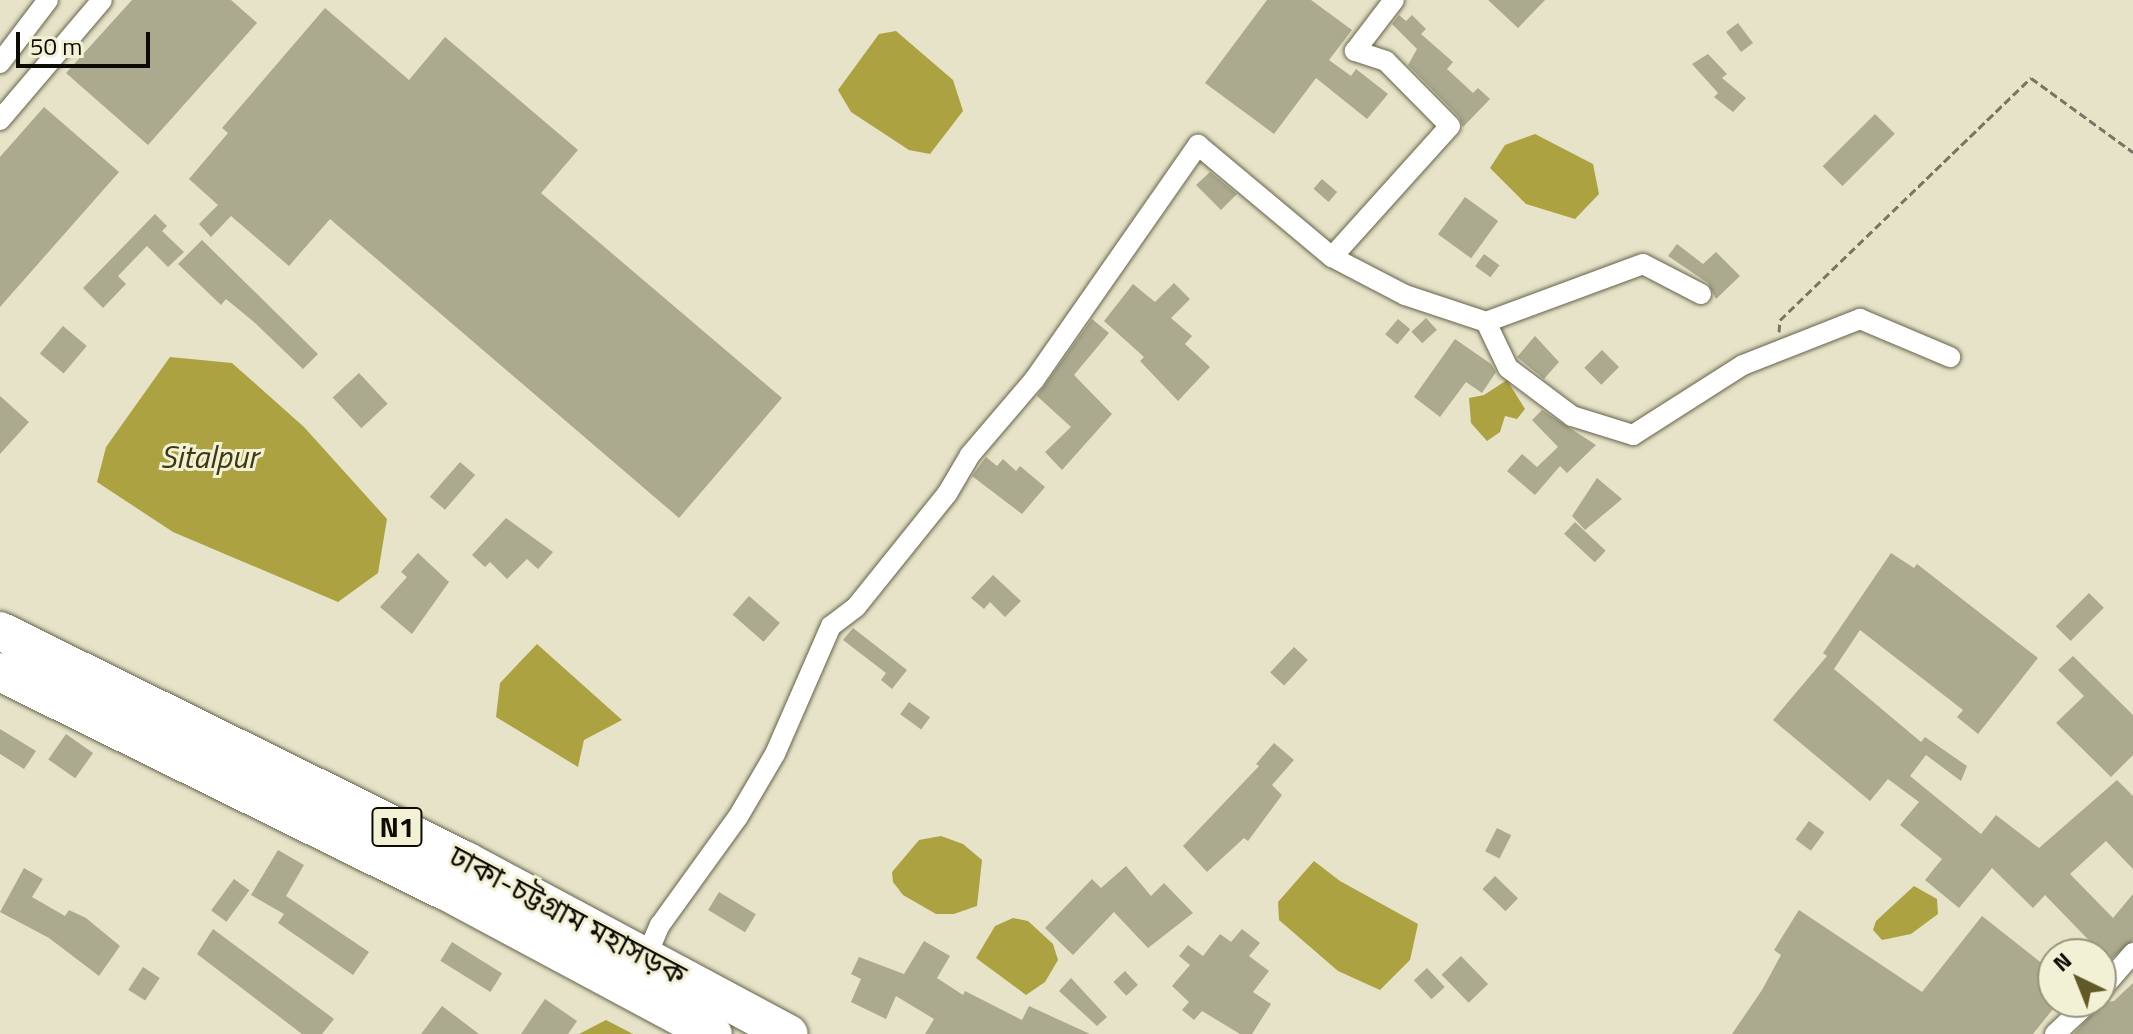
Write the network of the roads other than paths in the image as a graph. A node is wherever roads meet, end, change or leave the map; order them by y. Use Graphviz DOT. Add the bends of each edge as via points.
graph roads {
  1 [pos="48,0"];
  2 [pos="102,0"];
  3 [pos="1394,0"];
  4 [pos="0,63"];
  5 [pos="0,120"];
  6 [pos="1332,257"];
  7 [pos="1701,294"];
  8 [pos="1486,322"];
  9 [pos="1950,357"];
  10 [pos="0,631"];
  11 [pos="0,672"];
  12 [pos="2133,953"];
  13 [pos="647,955"];
  14 [pos="2117,972"];
  15 [pos="2072,1018"];
  16 [pos="713,1034"];
  17 [pos="788,1034"];
  18 [pos="2055,1034"];
  1 -- 4 [label="street"];
  2 -- 5 [label="street"];
  3 -- 6 [label="street" via="1355,51 1386,61 1450,126"];
  6 -- 8 [label="street" via="1405,295"];
  6 -- 13 [label="street" via="1198,145 1034,380 970,455 947,494 856,607 831,626 775,754 738,817 660,925"];
  7 -- 8 [label="street" via="1643,264"];
  8 -- 9 [label="street" via="1508,368 1572,416 1633,435 1743,365 1860,319"];
  10 -- 13 [label="highway, ঢাকা-চট্টগ্রাম মহাসড়ক / N1"];
  11 -- 16 [label="highway, ঢাকা-চট্টগ্রাম মহাসড়ক / N1" via="444,890"];
  12 -- 14 [label="street"];
  13 -- 17 [label="highway, ঢাকা-চট্টগ্রাম মহাসড়ক / N1"];
  15 -- 18 [label="street"];
}
